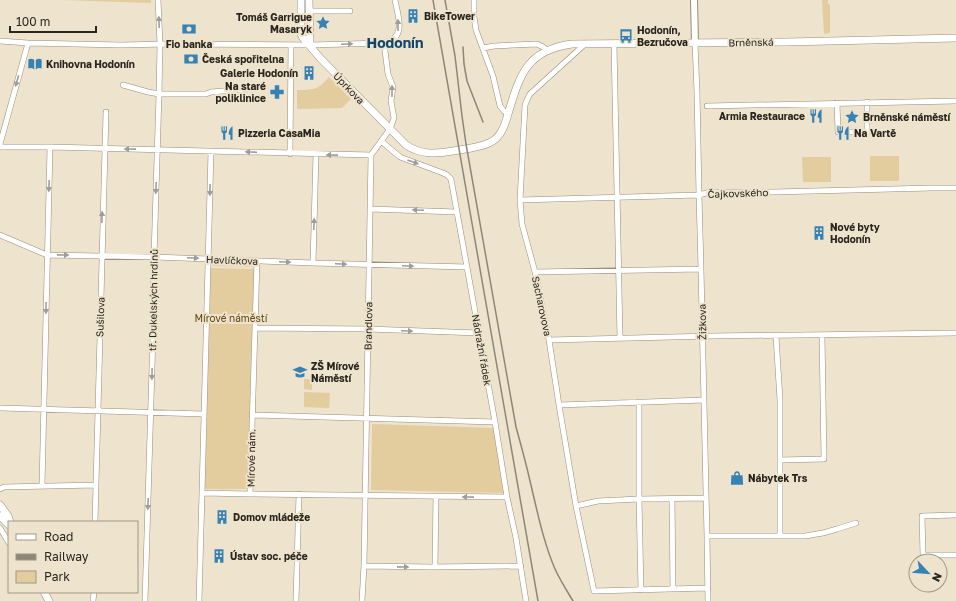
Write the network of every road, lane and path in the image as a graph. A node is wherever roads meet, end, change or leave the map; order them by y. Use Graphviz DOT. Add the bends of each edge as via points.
graph roads {
  1 [pos="158,0"];
  2 [pos="301,0"];
  3 [pos="310,0"];
  4 [pos="395,0"];
  5 [pos="474,0"];
  6 [pos="694,0"];
  7 [pos="310,11"];
  8 [pos="350,11"];
  9 [pos="956,38"];
  10 [pos="0,41"];
  11 [pos="28,43"];
  12 [pos="384,43"];
  13 [pos="695,43"];
  14 [pos="160,44"];
  15 [pos="585,44"];
  16 [pos="614,44"];
  17 [pos="291,45"];
  18 [pos="310,45"];
  19 [pos="483,48"];
  20 [pos="547,50"];
  21 [pos="123,85"];
  22 [pos="248,89"];
  23 [pos="159,94"];
  24 [pos="956,101"];
  25 [pos="867,102"];
  26 [pos="837,103"];
  27 [pos="707,106"];
  28 [pos="106,112"];
  29 [pos="508,114"];
  30 [pos="390,129"];
  31 [pos="381,141"];
  32 [pos="0,144"];
  33 [pos="0,147"];
  34 [pos="50,147"];
  35 [pos="104,148"];
  36 [pos="157,149"];
  37 [pos="211,151"];
  38 [pos="290,154"];
  39 [pos="316,154"];
  40 [pos="371,155"];
  41 [pos="956,188"];
  42 [pos="699,195"];
  43 [pos="616,198"];
  44 [pos="520,200"];
  45 [pos="370,209"];
  46 [pos="457,212"];
  47 [pos="0,235"];
  48 [pos="47,255"];
  49 [pos="102,256"];
  50 [pos="154,257"];
  51 [pos="209,259"];
  52 [pos="257,261"];
  53 [pos="313,263"];
  54 [pos="369,265"];
  55 [pos="467,267"];
  56 [pos="701,269"];
  57 [pos="618,270"];
  58 [pos="535,272"];
  59 [pos="255,328"];
  60 [pos="368,329"];
  61 [pos="479,333"];
  62 [pos="956,333"];
  63 [pos="822,335"];
  64 [pos="776,336"];
  65 [pos="703,337"];
  66 [pos="620,338"];
  67 [pos="549,340"];
  68 [pos="704,400"];
  69 [pos="638,402"];
  70 [pos="559,405"];
  71 [pos="0,408"];
  72 [pos="43,410"];
  73 [pos="97,411"];
  74 [pos="151,413"];
  75 [pos="204,414"];
  76 [pos="252,415"];
  77 [pos="366,418"];
  78 [pos="495,422"];
  79 [pos="780,460"];
  80 [pos="96,485"];
  81 [pos="42,486"];
  82 [pos="0,489"];
  83 [pos="202,493"];
  84 [pos="250,494"];
  85 [pos="299,494"];
  86 [pos="365,495"];
  87 [pos="436,496"];
  88 [pos="507,497"];
  89 [pos="672,498"];
  90 [pos="706,498"];
  91 [pos="639,499"];
  92 [pos="0,505"];
  93 [pos="576,506"];
  94 [pos="956,515"];
  95 [pos="0,516"];
  96 [pos="10,521"];
  97 [pos="95,521"];
  98 [pos="856,523"];
  99 [pos="8,524"];
  100 [pos="0,528"];
  101 [pos="707,536"];
  102 [pos="780,536"];
  103 [pos="8,541"];
  104 [pos="956,555"];
  105 [pos="364,566"];
  106 [pos="521,566"];
  107 [pos="435,567"];
  108 [pos="708,588"];
  109 [pos="673,589"];
  110 [pos="641,590"];
  111 [pos="145,601"];
  112 [pos="199,601"];
  113 [pos="296,601"];
  114 [pos="362,601"];
  115 [pos="526,601"];
  116 [pos="708,601"];
  14 -- 1 [label="street, tř. Dukelských hrdinů, one-way"];
  2 -- 18 [label="main road, Úprkova" via="301,34"];
  3 -- 7 [label="main road"];
  12 -- 4 [label="street, one-way" via="397,36 399,24"];
  5 -- 19 [label="street" via="474,24"];
  6 -- 13 [label="street"];
  7 -- 8 [label="street"];
  7 -- 18 [label="main road"];
  9 -- 13 [label="main road, Brněnská"];
  10 -- 11 [label="street"];
  11 -- 14 [label="street"];
  11 -- 32 [label="street, one-way"];
  18 -- 12 [label="street, one-way"];
  30 -- 12 [label="street, one-way" via="394,118 393,87 388,74"];
  13 -- 16 [label="main road, Brněnská"];
  13 -- 42 [label="street, Žižkova"];
  14 -- 17 [label="street"];
  14 -- 23 [label="street, tř. Dukelských hrdinů"];
  15 -- 16 [label="main road, Brněnská"];
  15 -- 20 [label="main road, Brněnská" via="563,45"];
  15 -- 44 [label="street, Sacharovova" via="526,100"];
  16 -- 43 [label="street"];
  17 -- 18 [label="street"];
  17 -- 38 [label="street"];
  18 -- 30 [label="main road, Úprkova"];
  19 -- 20 [label="street" via="537,44"];
  19 -- 29 [label="street" via="500,106"];
  20 -- 29 [label="main road, Brněnská" via="533,60 522,74"];
  21 -- 23 [label="street"];
  22 -- 23 [label="street" via="206,94"];
  23 -- 36 [label="street, tř. Dukelských hrdinů"];
  24 -- 25 [label="street"];
  25 -- 26 [label="street"];
  25 -- 26 [label="street" via="868,132 838,132"];
  26 -- 27 [label="street"];
  28 -- 35 [label="street, Sušilova"];
  29 -- 30 [label="main road, Brněnská" via="502,130 489,143 445,153 427,153 414,149 406,145"];
  30 -- 31 [label="street"];
  31 -- 40 [label="street"];
  31 -- 46 [label="street, Nádražní řádek, one-way" via="400,157 449,177"];
  33 -- 34 [label="street"];
  34 -- 35 [label="street"];
  34 -- 48 [label="street, one-way"];
  36 -- 35 [label="street, one-way"];
  49 -- 35 [label="street, Sušilova, one-way"];
  36 -- 37 [label="street"];
  36 -- 50 [label="street, tř. Dukelských hrdinů, one-way"];
  38 -- 37 [label="street, one-way"];
  37 -- 51 [label="street, one-way"];
  38 -- 39 [label="street"];
  40 -- 39 [label="street, one-way"];
  53 -- 39 [label="street, one-way"];
  40 -- 45 [label="street, Brandlova"];
  41 -- 42 [label="street, Čajkovského" via="710,192"];
  42 -- 43 [label="street, Čajkovského"];
  42 -- 56 [label="street, Žižkova"];
  43 -- 44 [label="street, Čajkovského"];
  43 -- 57 [label="street"];
  44 -- 58 [label="street, Sacharovova" via="522,224"];
  46 -- 45 [label="street, one-way"];
  45 -- 54 [label="street, Brandlova"];
  46 -- 55 [label="street, Nádražní řádek"];
  47 -- 48 [label="street, Havlíčkova"];
  48 -- 49 [label="street, Havlíčkova, one-way"];
  48 -- 72 [label="street, one-way"];
  49 -- 50 [label="street, Havlíčkova"];
  49 -- 73 [label="street, Sušilova"];
  50 -- 51 [label="street, Havlíčkova, one-way"];
  50 -- 74 [label="street, tř. Dukelských hrdinů, one-way"];
  51 -- 52 [label="street, Havlíčkova"];
  51 -- 75 [label="street"];
  52 -- 53 [label="street, Havlíčkova, one-way"];
  52 -- 59 [label="street, Mírové nám."];
  53 -- 54 [label="street, Havlíčkova, one-way"];
  54 -- 55 [label="street, Havlíčkova, one-way"];
  54 -- 60 [label="street, Brandlova"];
  55 -- 61 [label="street, Nádražní řádek"];
  56 -- 57 [label="street"];
  56 -- 65 [label="street, Žižkova"];
  57 -- 58 [label="street"];
  57 -- 66 [label="street"];
  58 -- 67 [label="street, Sacharovova"];
  59 -- 60 [label="street"];
  59 -- 76 [label="street, Mírové nám."];
  60 -- 61 [label="street, one-way"];
  60 -- 77 [label="street, Brandlova"];
  61 -- 78 [label="street, Nádražní řádek"];
  62 -- 63 [label="street"];
  63 -- 64 [label="street"];
  63 -- 79 [label="street" via="824,459"];
  64 -- 65 [label="street"];
  64 -- 79 [label="street"];
  65 -- 66 [label="street"];
  65 -- 68 [label="street, Žižkova"];
  66 -- 67 [label="street"];
  67 -- 70 [label="street, Sacharovova"];
  68 -- 69 [label="street"];
  68 -- 90 [label="street, Žižkova"];
  69 -- 70 [label="street"];
  69 -- 91 [label="street"];
  70 -- 93 [label="street, Sacharovova"];
  71 -- 72 [label="street"];
  72 -- 73 [label="street"];
  72 -- 81 [label="street"];
  73 -- 74 [label="street"];
  73 -- 80 [label="street, Sušilova"];
  74 -- 75 [label="street"];
  74 -- 111 [label="street, tř. Dukelských hrdinů, one-way"];
  75 -- 83 [label="street"];
  76 -- 77 [label="street"];
  76 -- 84 [label="street, Mírové nám."];
  77 -- 78 [label="street"];
  77 -- 86 [label="street, Brandlova"];
  78 -- 88 [label="street, Nádražní řádek"];
  79 -- 102 [label="street"];
  80 -- 81 [label="street"];
  80 -- 97 [label="street, Sušilova"];
  81 -- 82 [label="street"];
  83 -- 84 [label="street, Mírové nám."];
  83 -- 112 [label="street"];
  84 -- 85 [label="street"];
  85 -- 86 [label="street"];
  85 -- 113 [label="street"];
  86 -- 87 [label="street"];
  86 -- 105 [label="street, Brandlova"];
  88 -- 87 [label="street, one-way"];
  87 -- 107 [label="street"];
  88 -- 106 [label="street, Nádražní řádek"];
  89 -- 90 [label="street"];
  89 -- 91 [label="street"];
  89 -- 109 [label="street"];
  90 -- 101 [label="street, Žižkova"];
  91 -- 93 [label="street" via="598,501"];
  91 -- 110 [label="street"];
  92 -- 96 [label="main road"];
  93 -- 110 [label="street, Sacharovova" via="594,591"];
  94 -- 104 [label="street" via="922,516 923,555"];
  95 -- 99 [label="main road"];
  98 -- 102 [label="street" via="814,535"];
  100 -- 103 [label="street"];
  101 -- 102 [label="street"];
  101 -- 108 [label="street, Žižkova"];
  105 -- 107 [label="street, one-way"];
  105 -- 114 [label="street, Brandlova"];
  106 -- 107 [label="street"];
  106 -- 115 [label="street, Nádražní řádek"];
  108 -- 109 [label="street"];
  108 -- 116 [label="street, Žižkova"];
  109 -- 110 [label="street"];
}
